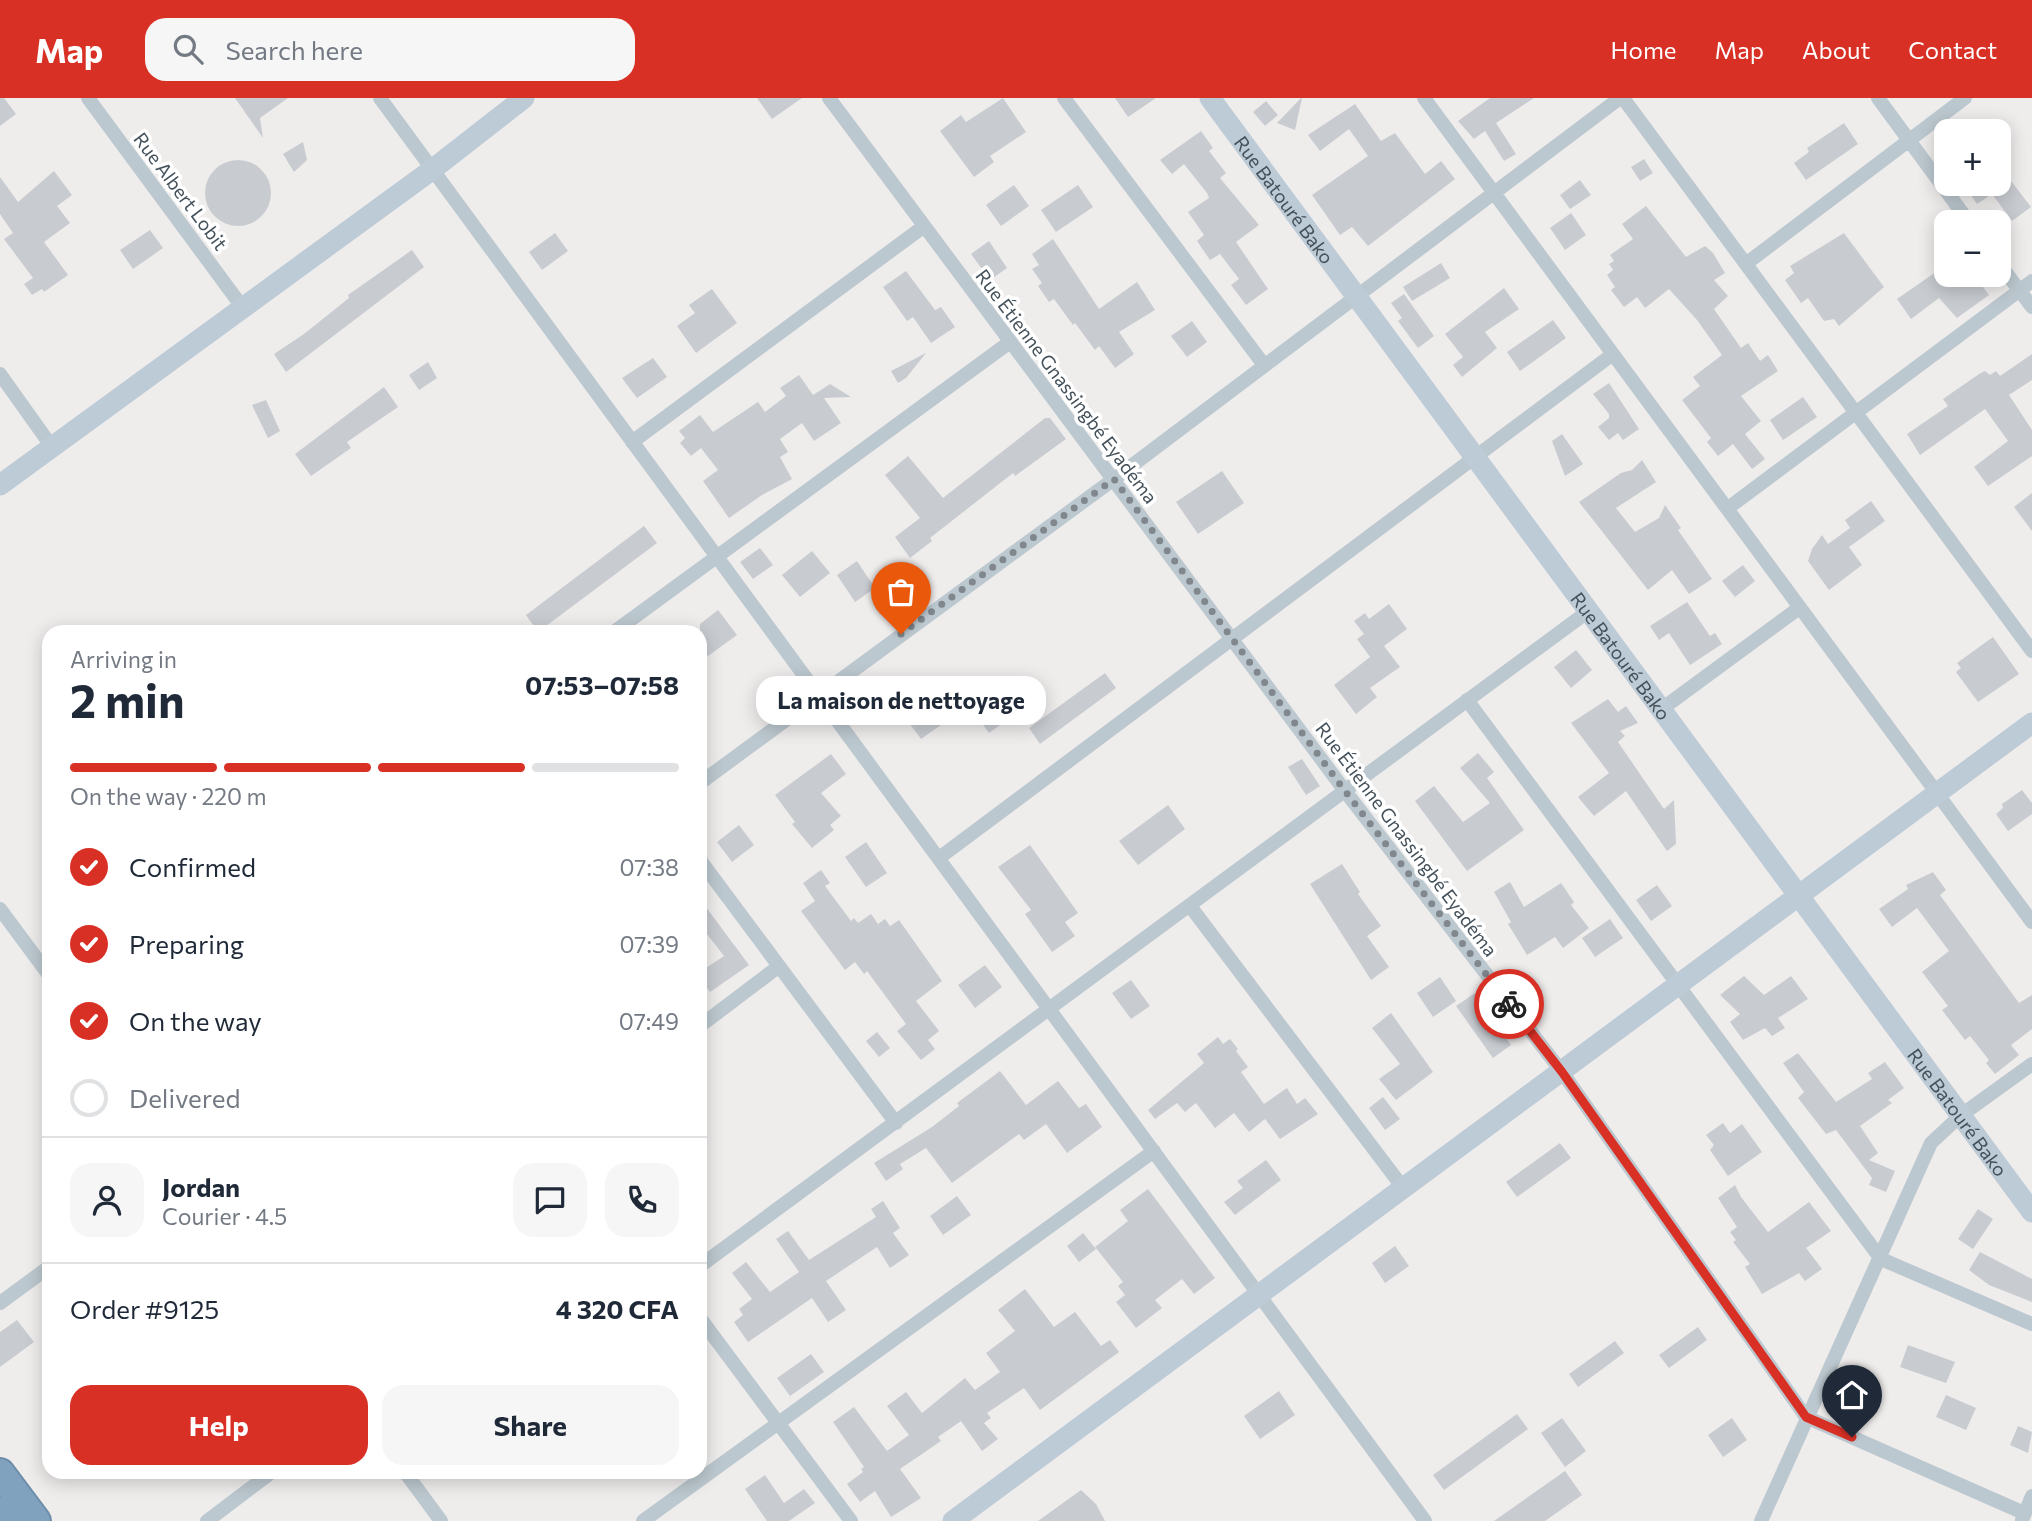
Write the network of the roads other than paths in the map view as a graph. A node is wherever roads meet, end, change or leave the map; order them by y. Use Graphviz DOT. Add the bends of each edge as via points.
graph roads {
  1 [pos="88,98"];
  2 [pos="380,98"];
  3 [pos="524,98"];
  4 [pos="828,98"];
  5 [pos="1064,98"];
  6 [pos="1210,98"];
  7 [pos="1424,98"];
  8 [pos="1622,98"];
  9 [pos="1878,98"];
  10 [pos="1965,98"];
  11 [pos="1909,140"];
  12 [pos="433,169"];
  13 [pos="1494,193"];
  14 [pos="1960,210"];
  15 [pos="923,226"];
  16 [pos="1747,262"];
  17 [pos="2011,279"];
  18 [pos="2032,281"];
  19 [pos="2020,290"];
  20 [pos="1356,296"];
  21 [pos="2032,307"];
  22 [pos="243,308"];
  23 [pos="1010,342"];
  24 [pos="1613,354"];
  25 [pos="1264,365"];
  26 [pos="0,374"];
  27 [pos="1857,412"];
  28 [pos="632,442"];
  29 [pos="52,447"];
  30 [pos="1476,457"];
  31 [pos="1114,479"];
  32 [pos="0,485"];
  33 [pos="1728,508"];
  34 [pos="717,558"];
  35 [pos="1798,608"];
  36 [pos="1590,610"];
  37 [pos="624,625"];
  38 [pos="1231,639"];
  39 [pos="2032,651"];
  40 [pos="817,695"];
  41 [pos="1467,700"];
  42 [pos="1663,708"];
  43 [pos="2032,723"];
  44 [pos="707,778"];
  45 [pos="1345,791"];
  46 [pos="1937,794"];
  47 [pos="939,858"];
  48 [pos="707,870"];
  49 [pos="1800,897"];
  50 [pos="1190,906"];
  51 [pos="0,909"];
  52 [pos="2032,922"];
  53 [pos="42,966"];
  54 [pos="778,967"];
  55 [pos="1679,986"];
  56 [pos="1049,1009"];
  57 [pos="707,1021"];
  58 [pos="2032,1064"];
  59 [pos="1562,1072"];
  60 [pos="1960,1116"];
  61 [pos="896,1122"];
  62 [pos="1154,1151"];
  63 [pos="1404,1189"];
  64 [pos="2032,1212"];
  65 [pos="1881,1259"];
  66 [pos="707,1261"];
  67 [pos="42,1272"];
  68 [pos="1258,1296"];
  69 [pos="0,1303"];
  70 [pos="2032,1324"];
  71 [pos="707,1327"];
  72 [pos="1806,1417"];
  73 [pos="779,1424"];
  74 [pos="0,1473"];
  75 [pos="707,1475"];
  76 [pos="263,1479"];
  77 [pos="415,1479"];
  78 [pos="702,1479"];
  79 [pos="2032,1496"];
  80 [pos="0,1512"];
  81 [pos="2023,1517"];
  82 [pos="6,1521"];
  83 [pos="36,1521"];
  84 [pos="207,1521"];
  85 [pos="441,1521"];
  86 [pos="643,1521"];
  87 [pos="850,1521"];
  88 [pos="953,1521"];
  89 [pos="1425,1521"];
  90 [pos="1760,1521"];
  1 -- 22 [label="street, Rue Albert Lobit"];
  2 -- 12 [label="street"];
  3 -- 12 [label="street"];
  4 -- 15 [label="street, Rue Étienne Gnassingbé Eyadéma"];
  5 -- 25 [label="street"];
  6 -- 20 [label="street, Rue Batouré Bako"];
  7 -- 13 [label="street"];
  8 -- 13 [label="street"];
  8 -- 16 [label="street"];
  9 -- 11 [label="street"];
  10 -- 11 [label="street"];
  11 -- 14 [label="street"];
  11 -- 16 [label="street"];
  12 -- 22 [label="street"];
  12 -- 28 [label="street"];
  13 -- 20 [label="street"];
  13 -- 24 [label="street"];
  15 -- 23 [label="street, Rue Étienne Gnassingbé Eyadéma"];
  15 -- 28 [label="street"];
  16 -- 27 [label="street"];
  17 -- 19 [label="street"];
  18 -- 19 [label="street"];
  19 -- 21 [label="street"];
  19 -- 27 [label="street"];
  20 -- 25 [label="street"];
  20 -- 30 [label="street, Rue Batouré Bako"];
  22 -- 29 [label="street"];
  23 -- 31 [label="street, Rue Étienne Gnassingbé Eyadéma"];
  23 -- 34 [label="street"];
  24 -- 30 [label="street"];
  24 -- 33 [label="street"];
  25 -- 31 [label="street"];
  26 -- 29 [label="street"];
  27 -- 33 [label="street"];
  27 -- 39 [label="street"];
  28 -- 34 [label="street"];
  29 -- 32 [label="street"];
  30 -- 36 [label="street, Rue Batouré Bako"];
  30 -- 38 [label="street"];
  31 -- 38 [label="street, Rue Étienne Gnassingbé Eyadéma"];
  31 -- 40 [label="street"];
  33 -- 35 [label="street"];
  34 -- 37 [label="street"];
  34 -- 40 [label="street"];
  35 -- 42 [label="street"];
  35 -- 46 [label="street"];
  36 -- 41 [label="street"];
  36 -- 42 [label="street, Rue Batouré Bako"];
  38 -- 45 [label="street, Rue Étienne Gnassingbé Eyadéma"];
  38 -- 47 [label="street"];
  40 -- 44 [label="street"];
  40 -- 47 [label="street"];
  41 -- 45 [label="street"];
  41 -- 55 [label="street"];
  42 -- 49 [label="street, Rue Batouré Bako"];
  43 -- 46 [label="street"];
  45 -- 50 [label="street"];
  45 -- 59 [label="street, Rue Étienne Gnassingbé Eyadéma"];
  46 -- 49 [label="street"];
  46 -- 52 [label="street"];
  47 -- 56 [label="street"];
  48 -- 54 [label="street"];
  49 -- 55 [label="street"];
  49 -- 60 [label="street, Rue Batouré Bako"];
  50 -- 56 [label="street"];
  50 -- 63 [label="street"];
  51 -- 53 [label="street"];
  54 -- 57 [label="street"];
  54 -- 61 [label="street"];
  55 -- 59 [label="street"];
  55 -- 65 [label="street"];
  56 -- 61 [label="street"];
  56 -- 62 [label="street"];
  58 -- 60 [label="street"];
  59 -- 63 [label="street"];
  59 -- 72 [label="street, Rue Étienne Gnassingbé Eyadéma"];
  60 -- 64 [label="street, Rue Batouré Bako"];
  60 -- 65 [label="street" via="1931,1143"];
  61 -- 66 [label="street"];
  62 -- 68 [label="street"];
  62 -- 73 [label="street"];
  63 -- 68 [label="street"];
  65 -- 70 [label="street"];
  65 -- 72 [label="street"];
  67 -- 69 [label="street"];
  68 -- 88 [label="street"];
  68 -- 89 [label="street"];
  71 -- 73 [label="street"];
  72 -- 81 [label="street"];
  72 -- 90 [label="street"];
  73 -- 75 [label="street"];
  73 -- 87 [label="street"];
  74 -- 83 [label="highway"];
  76 -- 84 [label="street"];
  77 -- 85 [label="street"];
  78 -- 86 [label="street"];
  79 -- 81 [label="street"];
  80 -- 82 [label="highway"];
}
